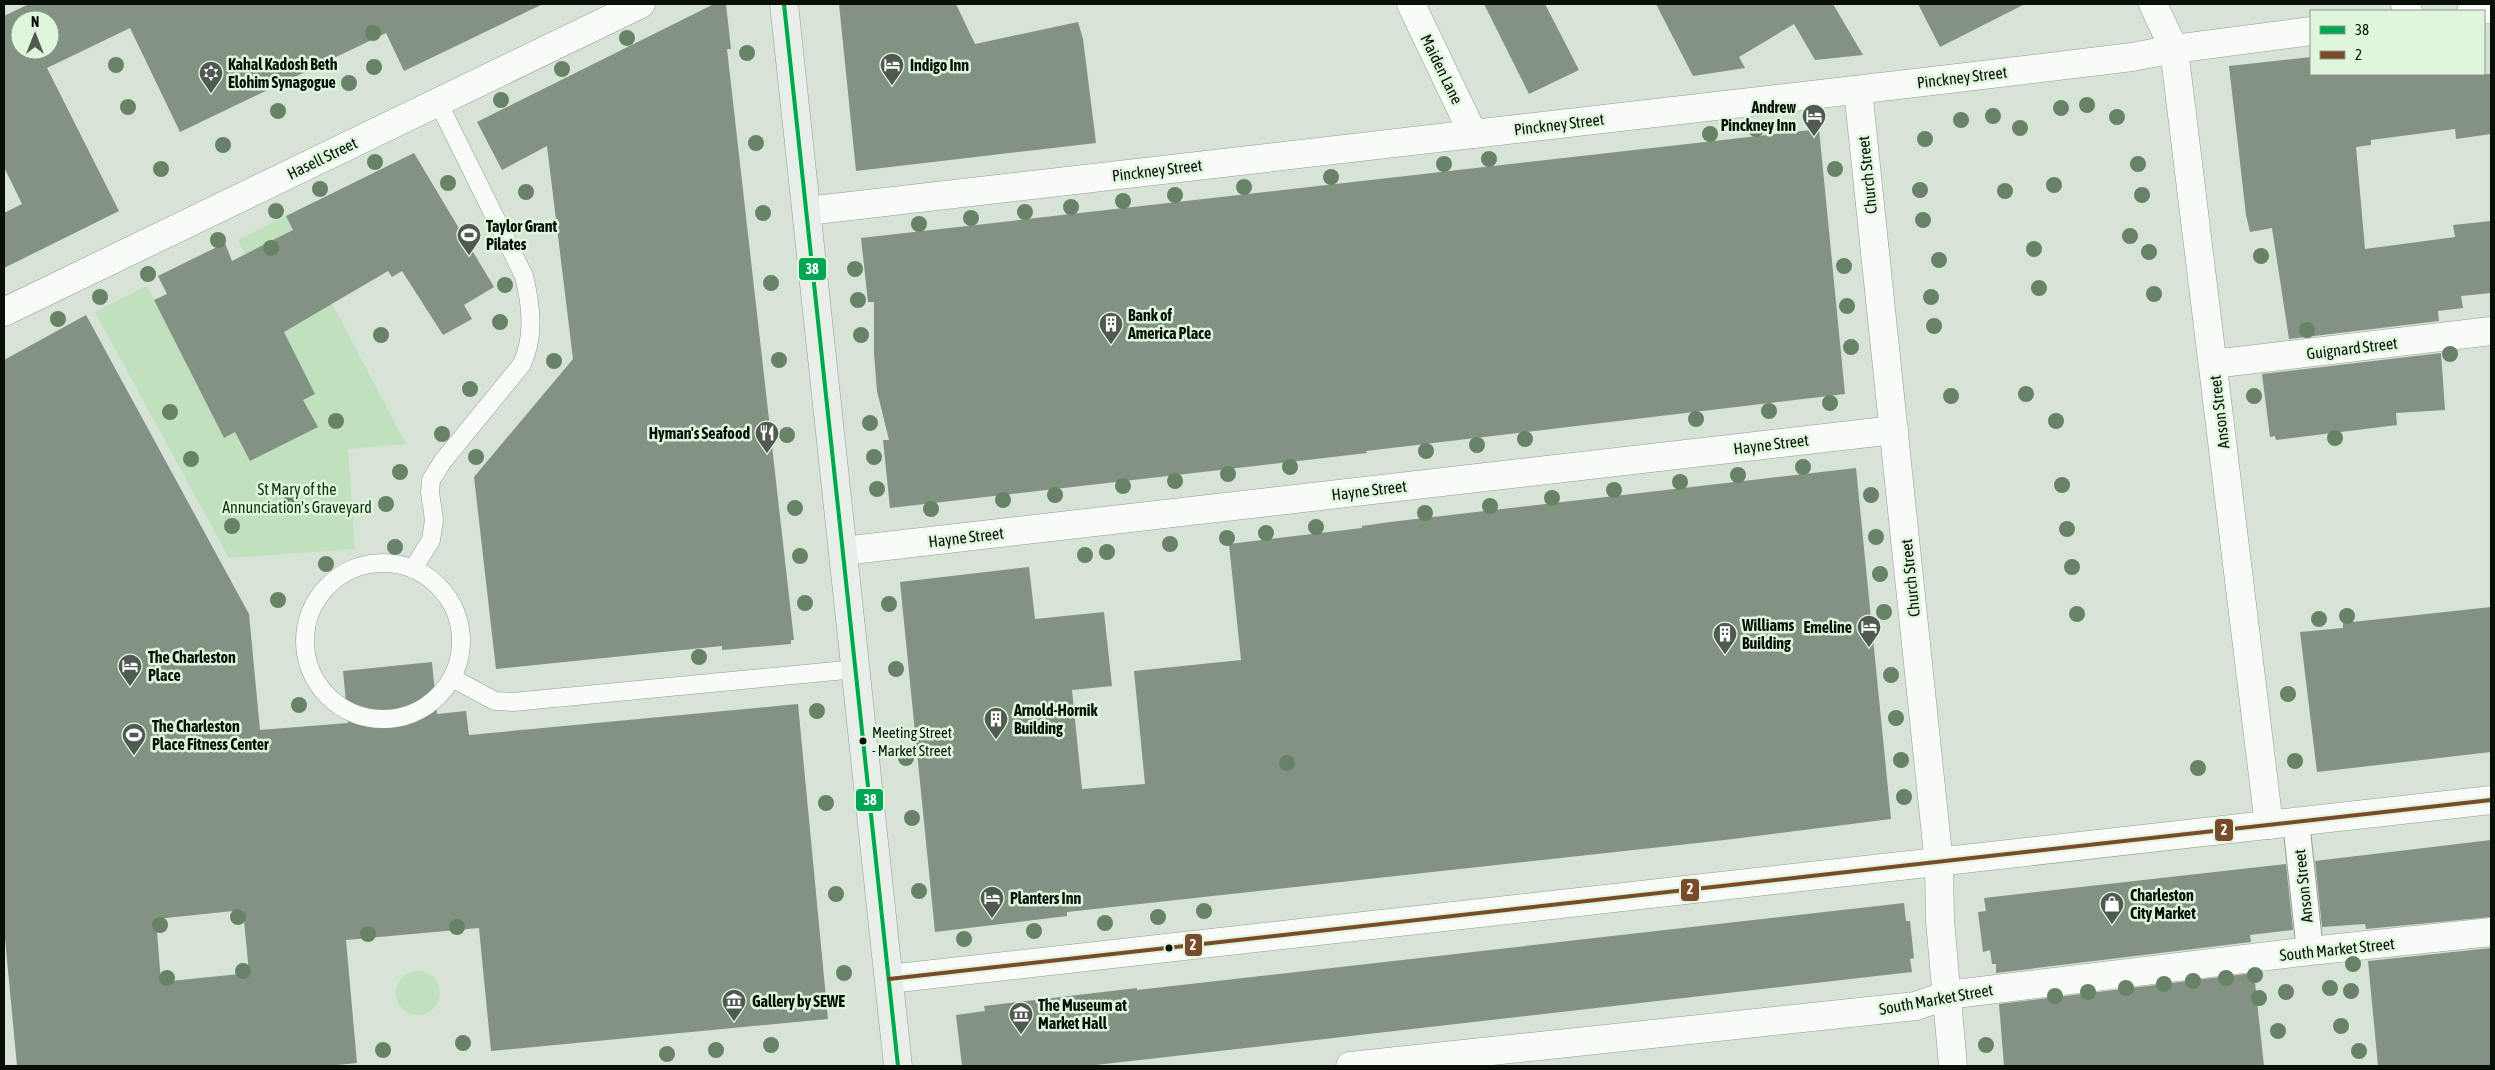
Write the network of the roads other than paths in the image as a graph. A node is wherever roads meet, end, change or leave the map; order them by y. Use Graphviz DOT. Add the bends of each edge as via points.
graph roads {
  1 [pos="641,4"];
  2 [pos="784,4"];
  3 [pos="1411,4"];
  4 [pos="2153,4"];
  5 [pos="2310,31"];
  6 [pos="2174,49"];
  7 [pos="1858,90"];
  8 [pos="438,102"];
  9 [pos="1474,134"];
  10 [pos="807,211"];
  11 [pos="4,312"];
  12 [pos="2491,331"];
  13 [pos="2213,364"];
  14 [pos="1894,430"];
  15 [pos="843,551"];
  16 [pos="413,569"];
  17 [pos="856,670"];
  18 [pos="452,678"];
  19 [pos="2491,800"];
  20 [pos="2296,822"];
  21 [pos="2269,825"];
  22 [pos="1939,864"];
  23 [pos="2491,932"];
  24 [pos="2310,951"];
  25 [pos="889,979"];
  26 [pos="1947,995"];
  27 [pos="898,1066"];
  28 [pos="1350,1066"];
  29 [pos="1953,1066"];
  1 -- 8 [label="street, Hasell Street"];
  2 -- 10 [label="main road"];
  3 -- 9 [label="street, Maiden Lane"];
  4 -- 6 [label="street, Anson Street"];
  5 -- 6 [label="street, Pinckney Street"];
  6 -- 7 [label="street, Pinckney Street" via="2132,57"];
  6 -- 13 [label="street, Anson Street"];
  7 -- 9 [label="street, Pinckney Street"];
  7 -- 14 [label="street, Church Street"];
  8 -- 11 [label="street, Hasell Street"];
  8 -- 16 [label="lane" via="524,276 530,305 531,335 529,350 522,364 431,480 434,520 431,540"];
  9 -- 10 [label="street, Pinckney Street"];
  10 -- 15 [label="main road"];
  12 -- 13 [label="street, Guignard Street"];
  13 -- 21 [label="street, Anson Street"];
  14 -- 15 [label="street, Hayne Street"];
  14 -- 22 [label="street, Church Street"];
  15 -- 17 [label="main road"];
  16 -- 18 [label="lane" via="433,581 448,597 457,616 460,658"];
  16 -- 18 [label="lane" via="391,564 368,565 347,572 328,586 314,605 306,626 305,650 311,671 324,691 341,706 360,716 381,719 423,709 440,695"];
  17 -- 18 [label="lane" via="513,702 495,701"];
  17 -- 25 [label="main road"];
  19 -- 20 [label="street"];
  20 -- 21 [label="street"];
  20 -- 24 [label="street, Anson Street"];
  21 -- 22 [label="street"];
  22 -- 25 [label="street"];
  22 -- 26 [label="street, Church Street"];
  23 -- 24 [label="street, South Market Street"];
  24 -- 26 [label="street, South Market Street"];
  25 -- 27 [label="main road"];
  26 -- 28 [label="street, South Market Street" via="1916,1006"];
  26 -- 29 [label="street, Church Street"];
}
